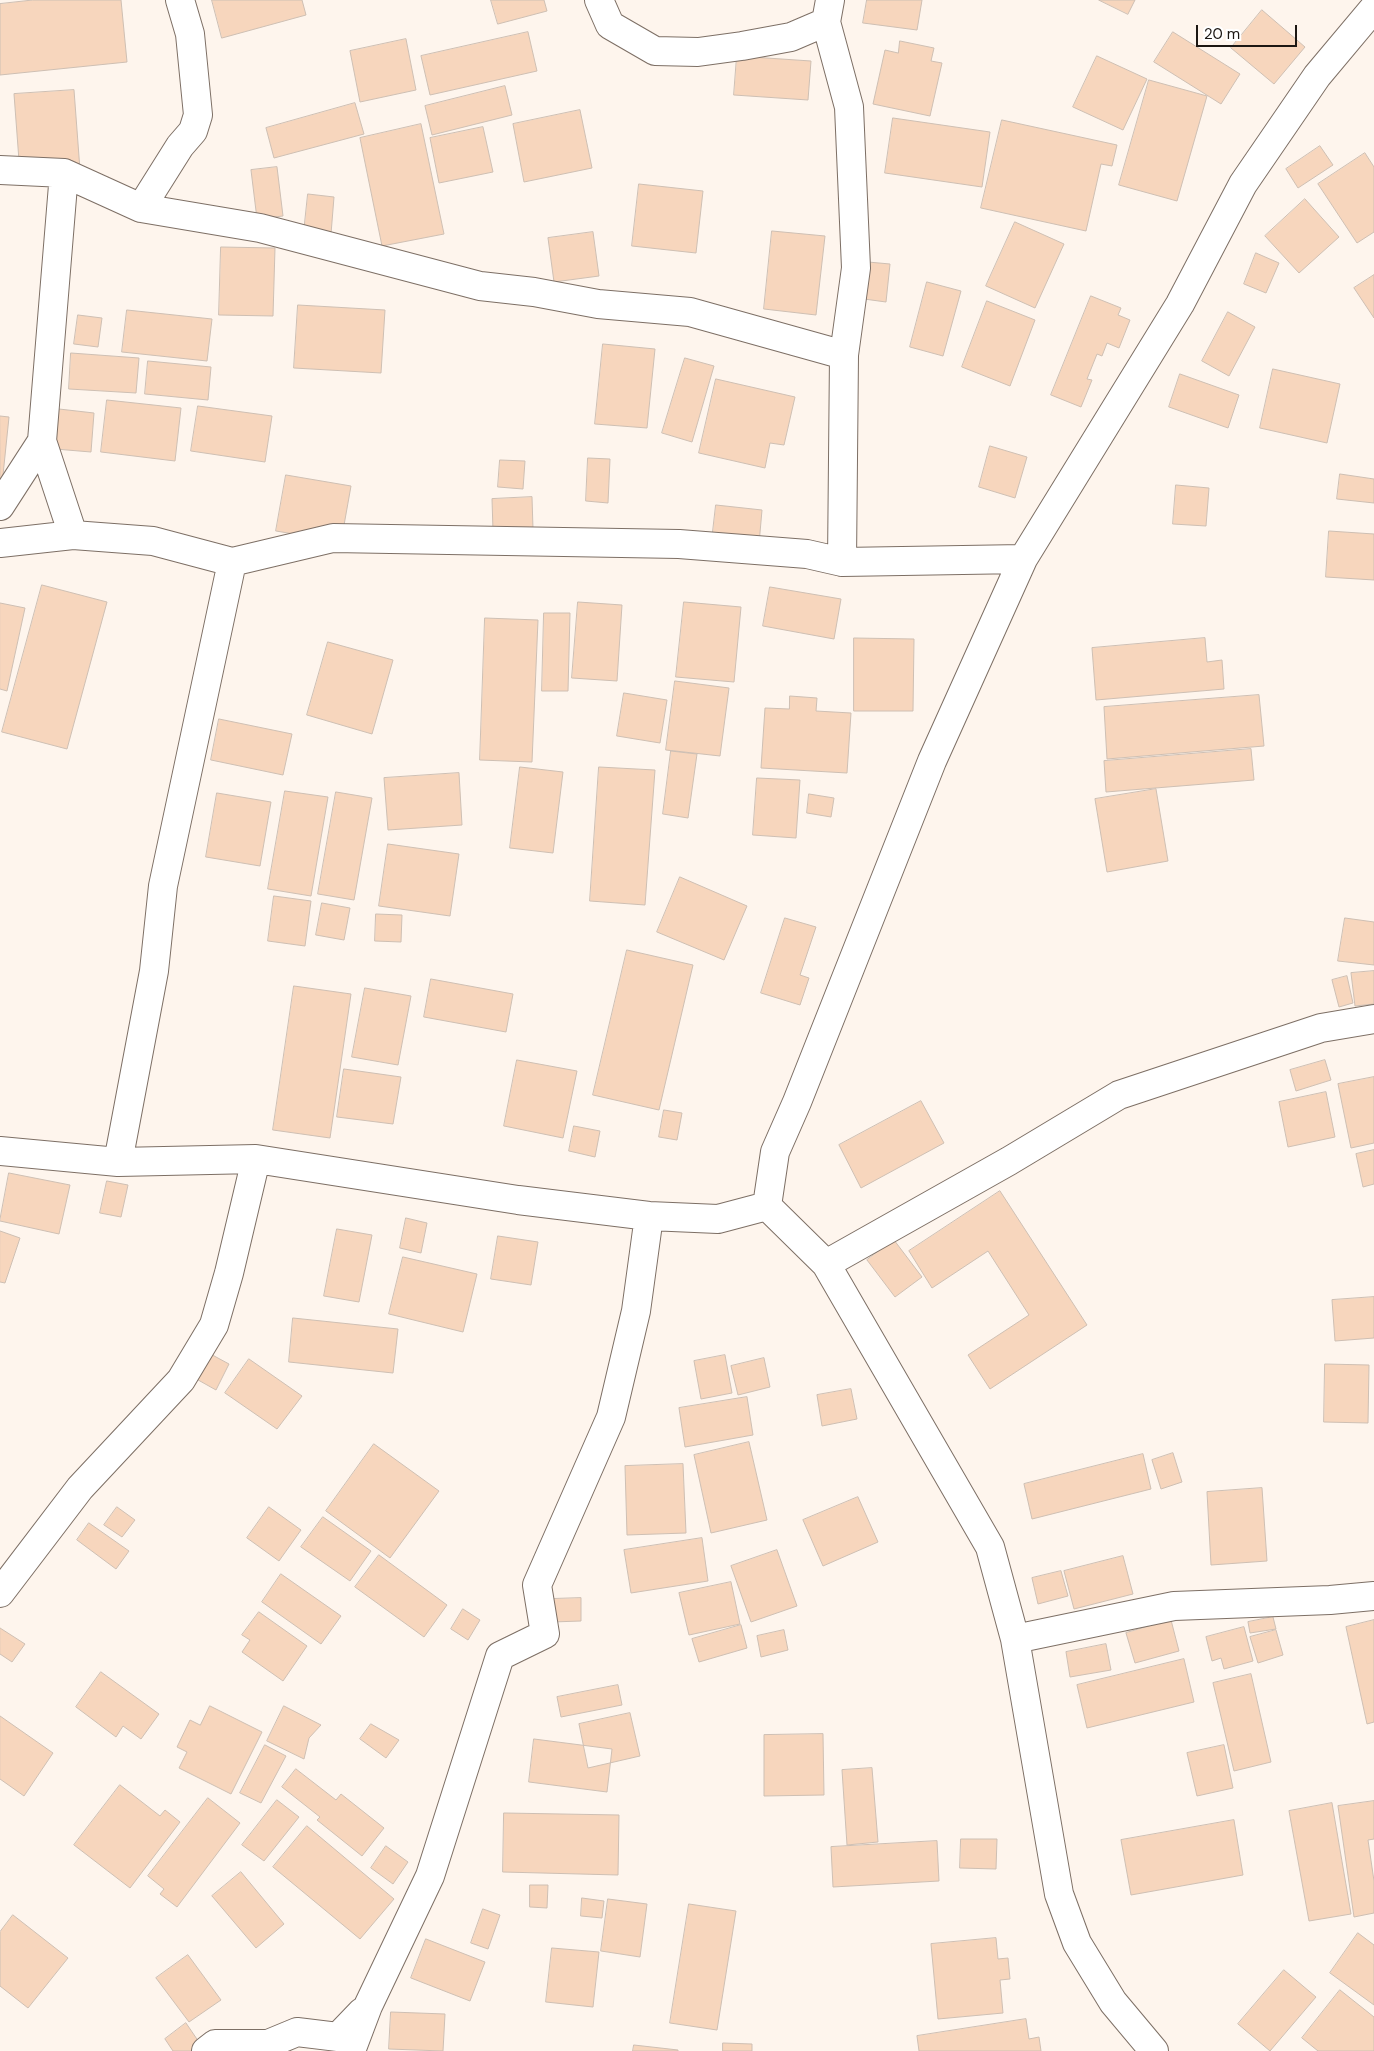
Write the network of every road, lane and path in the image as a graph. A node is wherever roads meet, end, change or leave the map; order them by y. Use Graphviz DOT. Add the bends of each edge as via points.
graph roads {
  1 [pos="180,0"];
  2 [pos="599,0"];
  3 [pos="1374,8"];
  4 [pos="828,11"];
  5 [pos="0,170"];
  6 [pos="64,173"];
  7 [pos="141,208"];
  8 [pos="844,355"];
  9 [pos="42,441"];
  10 [pos="0,506"];
  11 [pos="74,534"];
  12 [pos="0,543"];
  13 [pos="1023,559"];
  14 [pos="232,562"];
  15 [pos="842,562"];
  16 [pos="1374,1019"];
  17 [pos="0,1151"];
  18 [pos="256,1159"];
  19 [pos="118,1162"];
  20 [pos="767,1206"];
  21 [pos="649,1216"];
  22 [pos="826,1264"];
  23 [pos="0,1593"];
  24 [pos="1374,1596"];
  25 [pos="1015,1639"];
  26 [pos="368,2006"];
  27 [pos="206,2051"];
  28 [pos="351,2051"];
  29 [pos="1154,2051"];
  1 -- 7 [label="street" via="190,34 198,115 193,131"];
  2 -- 4 [label="street" via="610,25 654,50 698,52 791,36"];
  3 -- 13 [label="street" via="1317,76 1243,184 1180,304"];
  4 -- 8 [label="street" via="849,107 856,268"];
  5 -- 6 [label="street"];
  6 -- 7 [label="street"];
  6 -- 9 [label="street"];
  7 -- 8 [label="street" via="260,228 480,286 598,304 690,312"];
  8 -- 15 [label="street"];
  9 -- 10 [label="street"];
  9 -- 11 [label="street"];
  11 -- 12 [label="street"];
  11 -- 14 [label="street" via="153,541"];
  13 -- 15 [label="street"];
  13 -- 20 [label="street" via="932,761 775,1152"];
  14 -- 15 [label="street" via="334,538 679,544 807,554"];
  14 -- 19 [label="street" via="163,886 154,971"];
  16 -- 22 [label="street" via="1321,1028 1119,1095"];
  17 -- 19 [label="street"];
  18 -- 19 [label="street"];
  18 -- 21 [label="street" via="518,1200"];
  18 -- 23 [label="street" via="214,1325 181,1380 80,1488"];
  20 -- 21 [label="street" via="718,1219"];
  20 -- 22 [label="street"];
  21 -- 26 [label="street" via="636,1311 611,1417 537,1585 545,1634 500,1656 430,1876"];
  22 -- 25 [label="street" via="990,1547"];
  24 -- 25 [label="street" via="1174,1606"];
  25 -- 29 [label="street" via="1058,1894 1077,1943 1113,2002"];
  26 -- 27 [label="street" via="338,2037 297,2032 268,2044 215,2044"];
  26 -- 28 [label="street"];
}
